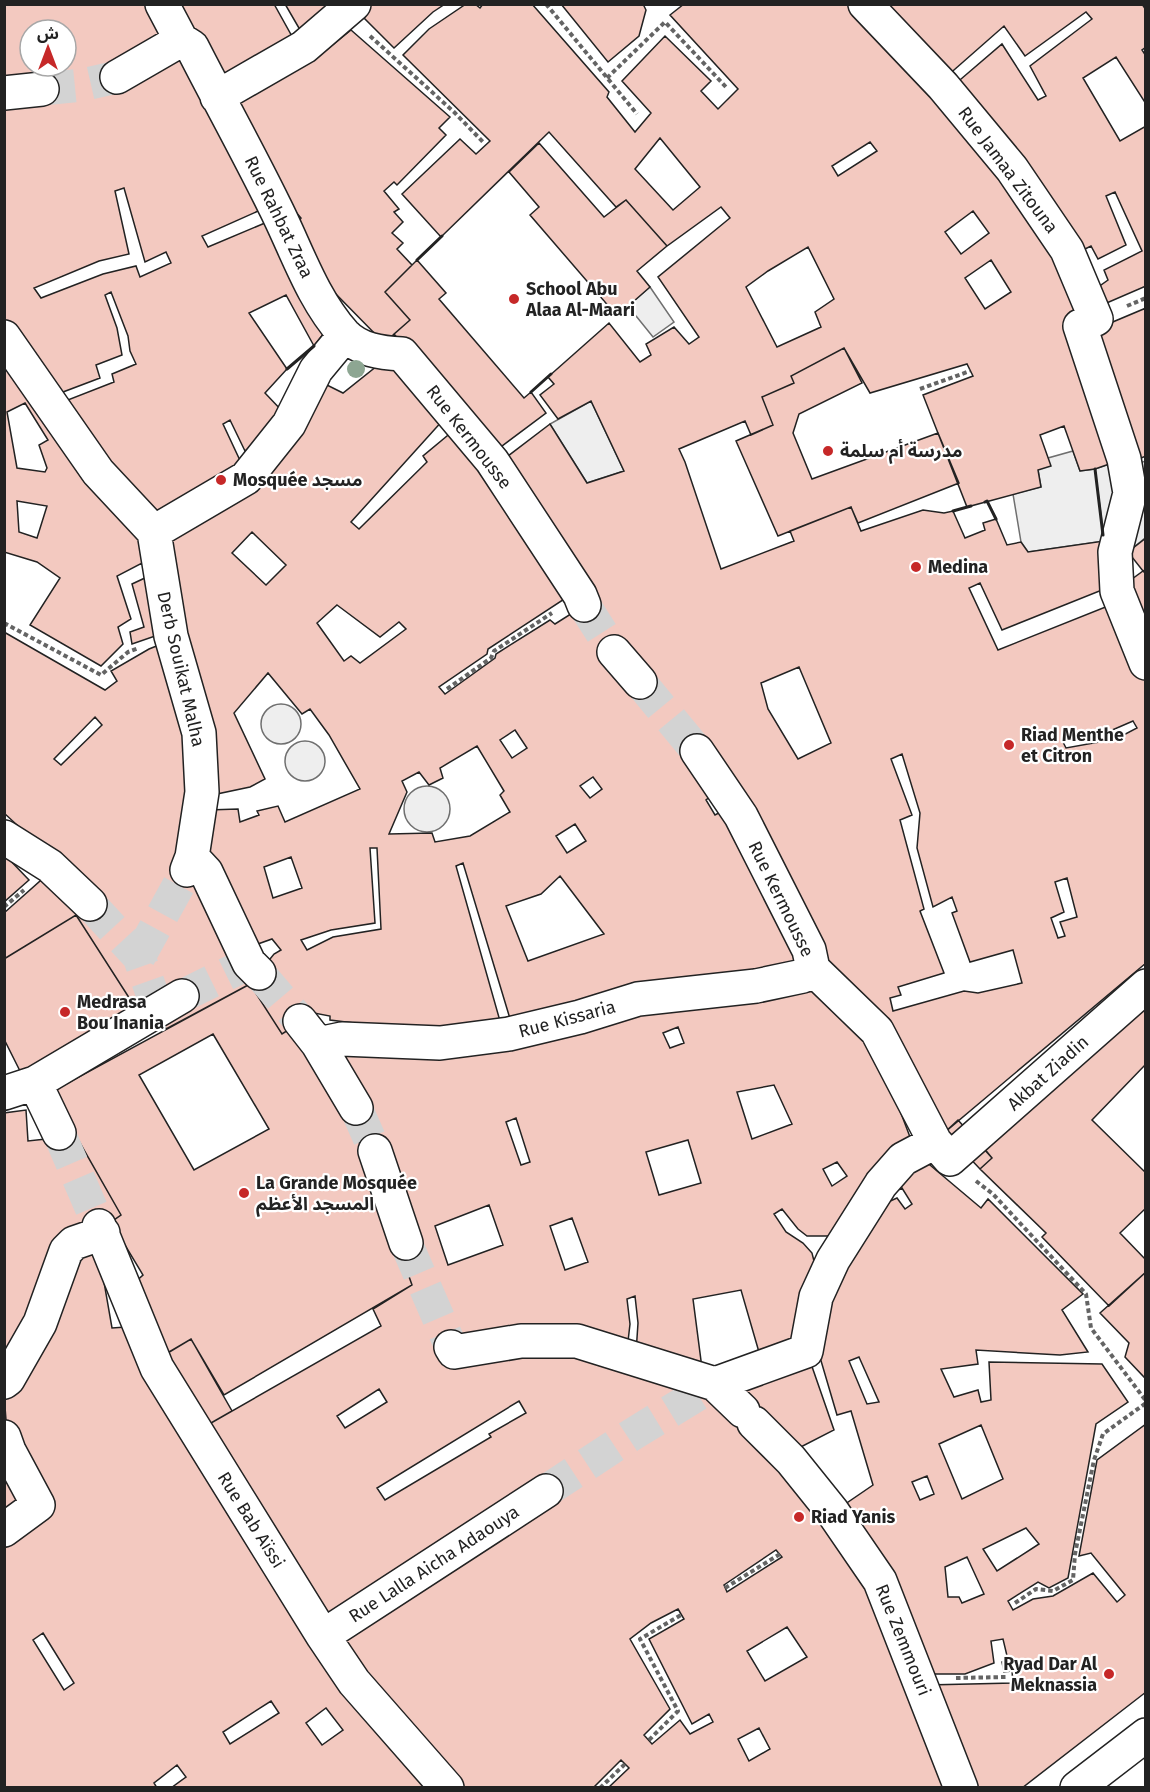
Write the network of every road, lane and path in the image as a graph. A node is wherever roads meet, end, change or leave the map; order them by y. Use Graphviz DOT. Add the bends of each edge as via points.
graph roads {
  1 [pos="162,4"];
  2 [pos="546,4"];
  3 [pos="866,4"];
  4 [pos="350,9"];
  5 [pos="181,40"];
  6 [pos="117,77"];
  7 [pos="607,78"];
  8 [pos="726,87"];
  9 [pos="42,89"];
  10 [pos="4,93"];
  11 [pos="217,97"];
  12 [pos="637,114"];
  13 [pos="483,142"];
  14 [pos="345,335"];
  15 [pos="7,348"];
  16 [pos="970,371"];
  17 [pos="920,389"];
  18 [pos="153,532"];
  19 [pos="582,600"];
  20 [pos="4,623"];
  21 [pos="171,636"];
  22 [pos="614,652"];
  23 [pos="1146,663"];
  24 [pos="640,682"];
  25 [pos="447,689"];
  26 [pos="697,751"];
  27 [pos="4,837"];
  28 [pos="90,904"];
  29 [pos="813,969"];
  30 [pos="259,973"];
  31 [pos="1146,986"];
  32 [pos="182,996"];
  33 [pos="35,1083"];
  34 [pos="4,1093"];
  35 [pos="356,1108"];
  36 [pos="59,1133"];
  37 [pos="375,1150"];
  38 [pos="942,1150"];
  39 [pos="406,1243"];
  40 [pos="451,1347"];
  41 [pos="4,1382"];
  42 [pos="715,1384"];
  43 [pos="1146,1402"];
  44 [pos="4,1437"];
  45 [pos="546,1491"];
  46 [pos="4,1530"];
  47 [pos="780,1554"];
  48 [pos="726,1588"];
  49 [pos="1015,1603"];
  50 [pos="681,1615"];
  51 [pos="323,1636"];
  52 [pos="1007,1677"];
  53 [pos="919,1679"];
  54 [pos="1146,1735"];
  55 [pos="649,1740"];
  56 [pos="625,1764"];
  57 [pos="447,1788"];
  58 [pos="600,1788"];
  59 [pos="960,1788"];
  60 [pos="1077,1788"];
  1 -- 5 [label="street, Rue Rahbat Zraa"];
  2 -- 7 [label="path"];
  3 -- 23 [label="street, Rue Jamaa Zitouna" via="943,86 1012,169 1067,250 1096,319 1080,326 1124,459 1130,493 1115,552 1117,591"];
  4 -- 11 [label="street" via="304,47"];
  4 -- 13 [label="path"];
  5 -- 6 [label="street"];
  5 -- 11 [label="street, Rue Rahbat Zraa" via="192,47"];
  7 -- 8 [label="path" via="665,22"];
  7 -- 12 [label="path"];
  9 -- 10 [label="street"];
  11 -- 14 [label="street, Rue Rahbat Zraa" via="320,302"];
  14 -- 18 [label="street" via="316,370 289,424 246,478"];
  14 -- 19 [label="street, Rue Kermousse" via="363,348 402,354 492,460"];
  15 -- 18 [label="street" via="98,472"];
  16 -- 17 [label="path"];
  18 -- 21 [label="street, Derb Souikat Malha"];
  19 -- 25 [label="path" via="494,651 491,658"];
  20 -- 21 [label="path" via="101,675 128,652"];
  21 -- 30 [label="street, Derb Souikat Malha" via="199,733 202,792 190,864 206,872 249,963"];
  22 -- 24 [label="street"];
  26 -- 29 [label="street, Rue Kermousse" via="741,816 809,950"];
  27 -- 28 [label="street" via="50,866"];
  29 -- 35 [label="street, Rue Kissaria" via="803,976 756,986 638,999 509,1034 440,1042 342,1039 309,1032"];
  29 -- 38 [label="street, Rue Kermousse" via="877,1031"];
  31 -- 38 [label="street, Akbat Ziadin"];
  32 -- 33 [label="street"];
  33 -- 34 [label="street"];
  33 -- 36 [label="street"];
  37 -- 39 [label="street"];
  38 -- 42 [label="street, Akbat Ziadin" via="903,1159 881,1184 833,1260 816,1297 806,1351"];
  38 -- 43 [label="path" via="993,1194 1086,1293 1091,1328"];
  40 -- 42 [label="street, Rue Zemmouri" via="454,1352 520,1341 577,1341"];
  41 -- 51 [label="street, Rue Bab Aïssi" via="40,1323 66,1251 101,1230 157,1368"];
  42 -- 53 [label="street, Rue Zemmouri" via="791,1460 832,1511 880,1581"];
  43 -- 49 [label="path" via="1103,1434 1094,1460 1072,1580 1053,1591 1036,1589"];
  44 -- 46 [label="street" via="38,1505"];
  45 -- 51 [label="street, Rue Lalla Aicha Adaouya"];
  47 -- 48 [label="path"];
  50 -- 55 [label="path" via="640,1639 678,1712"];
  51 -- 57 [label="street, Rue Bab Aïssi" via="354,1682"];
  52 -- 53 [label="path"];
  53 -- 59 [label="street, Rue Zemmouri"];
  54 -- 60 [label="street"];
  56 -- 58 [label="path"];
}
